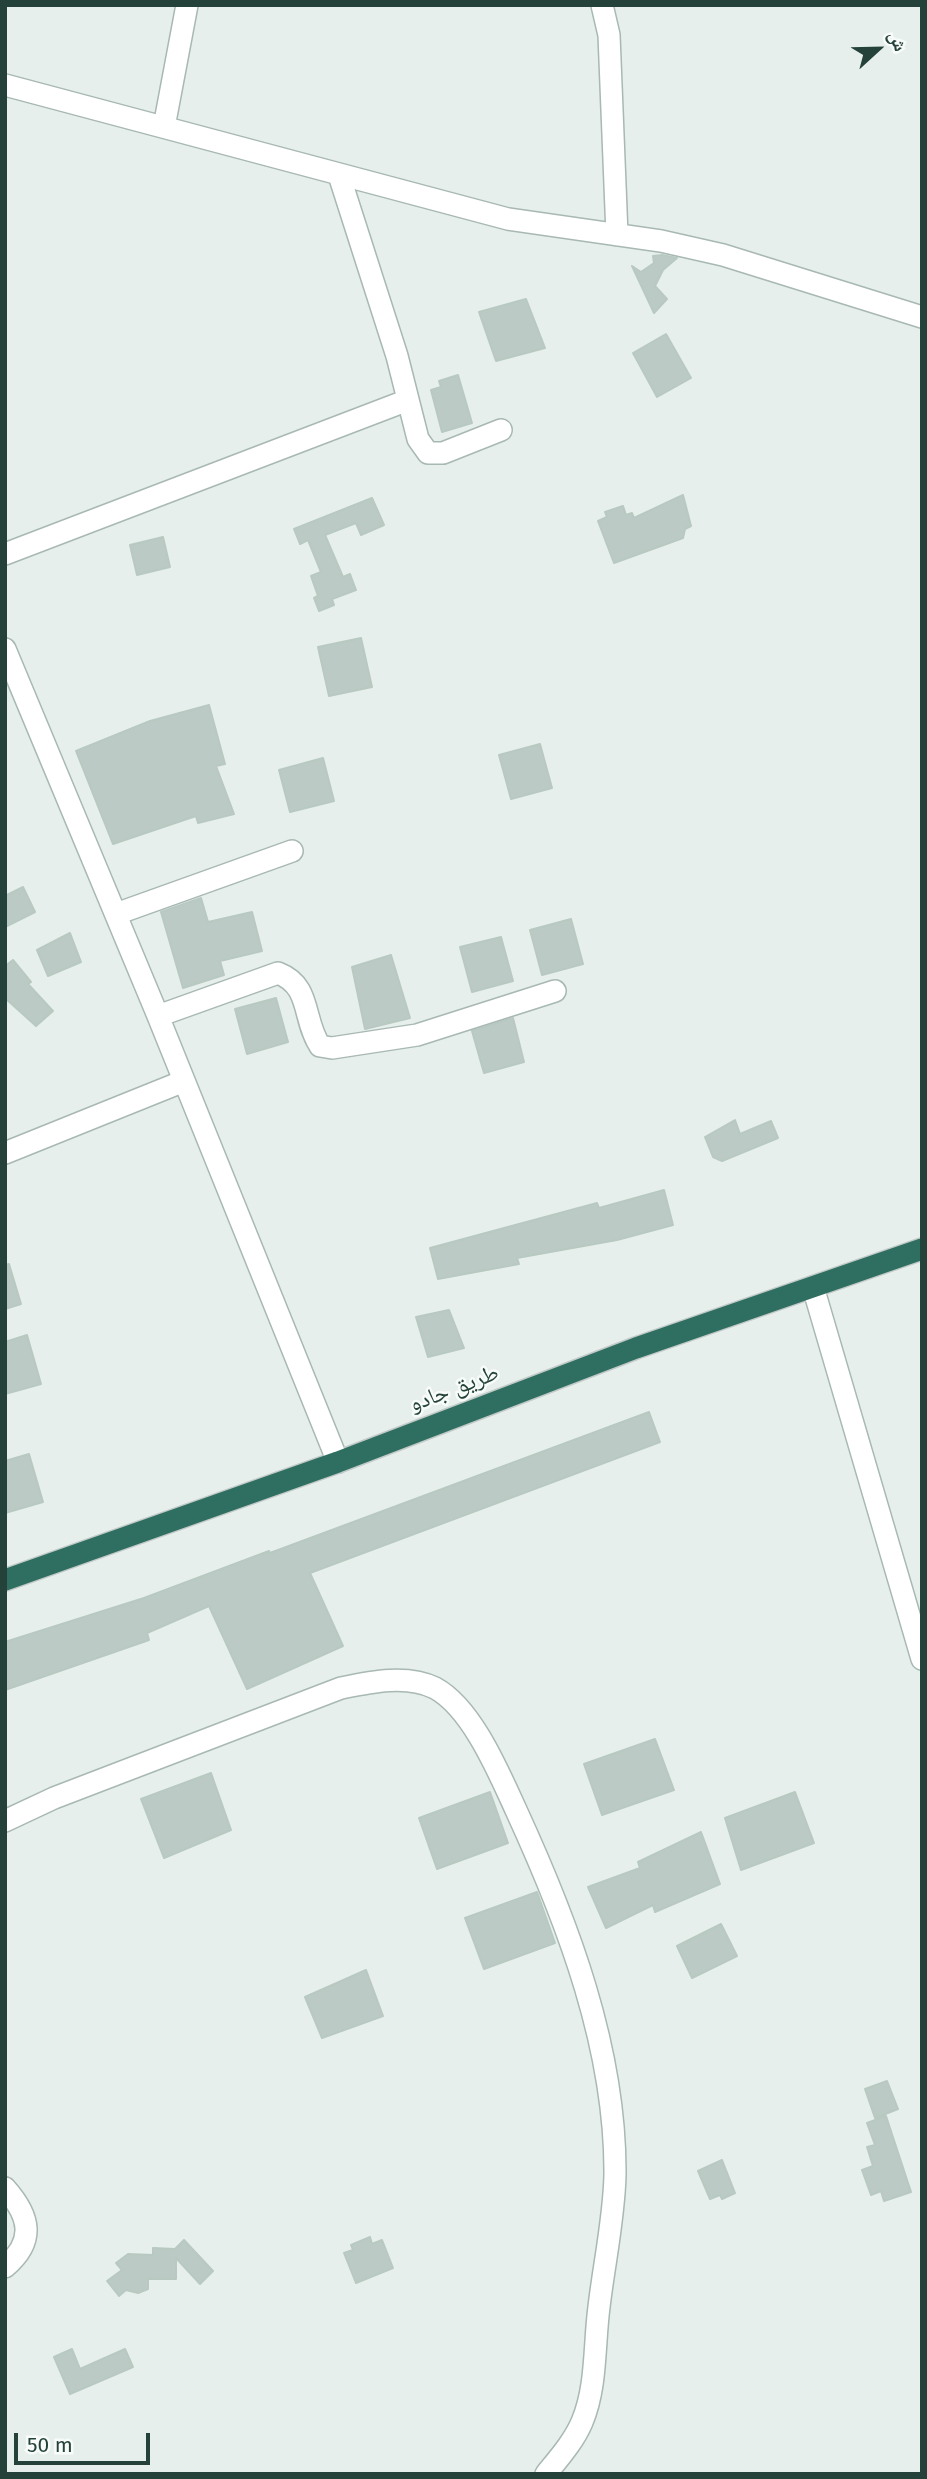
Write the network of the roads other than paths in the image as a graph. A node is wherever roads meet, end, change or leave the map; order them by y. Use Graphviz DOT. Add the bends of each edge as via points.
graph roads {
  1 [pos="187,5"];
  2 [pos="602,5"];
  3 [pos="5,85"];
  4 [pos="164,127"];
  5 [pos="339,176"];
  6 [pos="617,235"];
  7 [pos="922,317"];
  8 [pos="408,400"];
  9 [pos="501,430"];
  10 [pos="5,555"];
  11 [pos="8,660"];
  12 [pos="292,851"];
  13 [pos="116,914"];
  14 [pos="555,991"];
  15 [pos="158,1016"];
  16 [pos="184,1081"];
  17 [pos="5,1153"];
  18 [pos="922,1249"];
  19 [pos="813,1287"];
  20 [pos="338,1462"];
  21 [pos="5,1580"];
  22 [pos="922,1659"];
  23 [pos="5,1821"];
  24 [pos="5,2188"];
  25 [pos="5,2267"];
  26 [pos="546,2474"];
  1 -- 4 [label="street"];
  2 -- 6 [label="street" via="609,35"];
  3 -- 4 [label="street"];
  4 -- 5 [label="street"];
  5 -- 6 [label="street" via="508,219"];
  5 -- 8 [label="street"];
  6 -- 7 [label="street" via="723,256"];
  8 -- 9 [label="street" via="418,439 428,453 443,453"];
  8 -- 10 [label="street"];
  11 -- 13 [label="street"];
  12 -- 13 [label="street"];
  13 -- 15 [label="street"];
  14 -- 15 [label="street" via="417,1035 332,1048 320,1046 314,1037 293,979 278,973"];
  15 -- 16 [label="street"];
  16 -- 17 [label="street"];
  16 -- 20 [label="street"];
  18 -- 19 [label="highway, طريق جادو"];
  19 -- 20 [label="highway, طريق جادو" via="636,1348"];
  19 -- 22 [label="street"];
  20 -- 21 [label="highway, طريق جادو"];
  23 -- 26 [label="street" via="341,1688 378,1682 423,1685 435,1689 463,1714 507,1790 560,1911 600,2049 611,2117 615,2176 588,2404 572,2440"];
  24 -- 25 [label="street" via="18,2205 27,2235 23,2249"];
}
